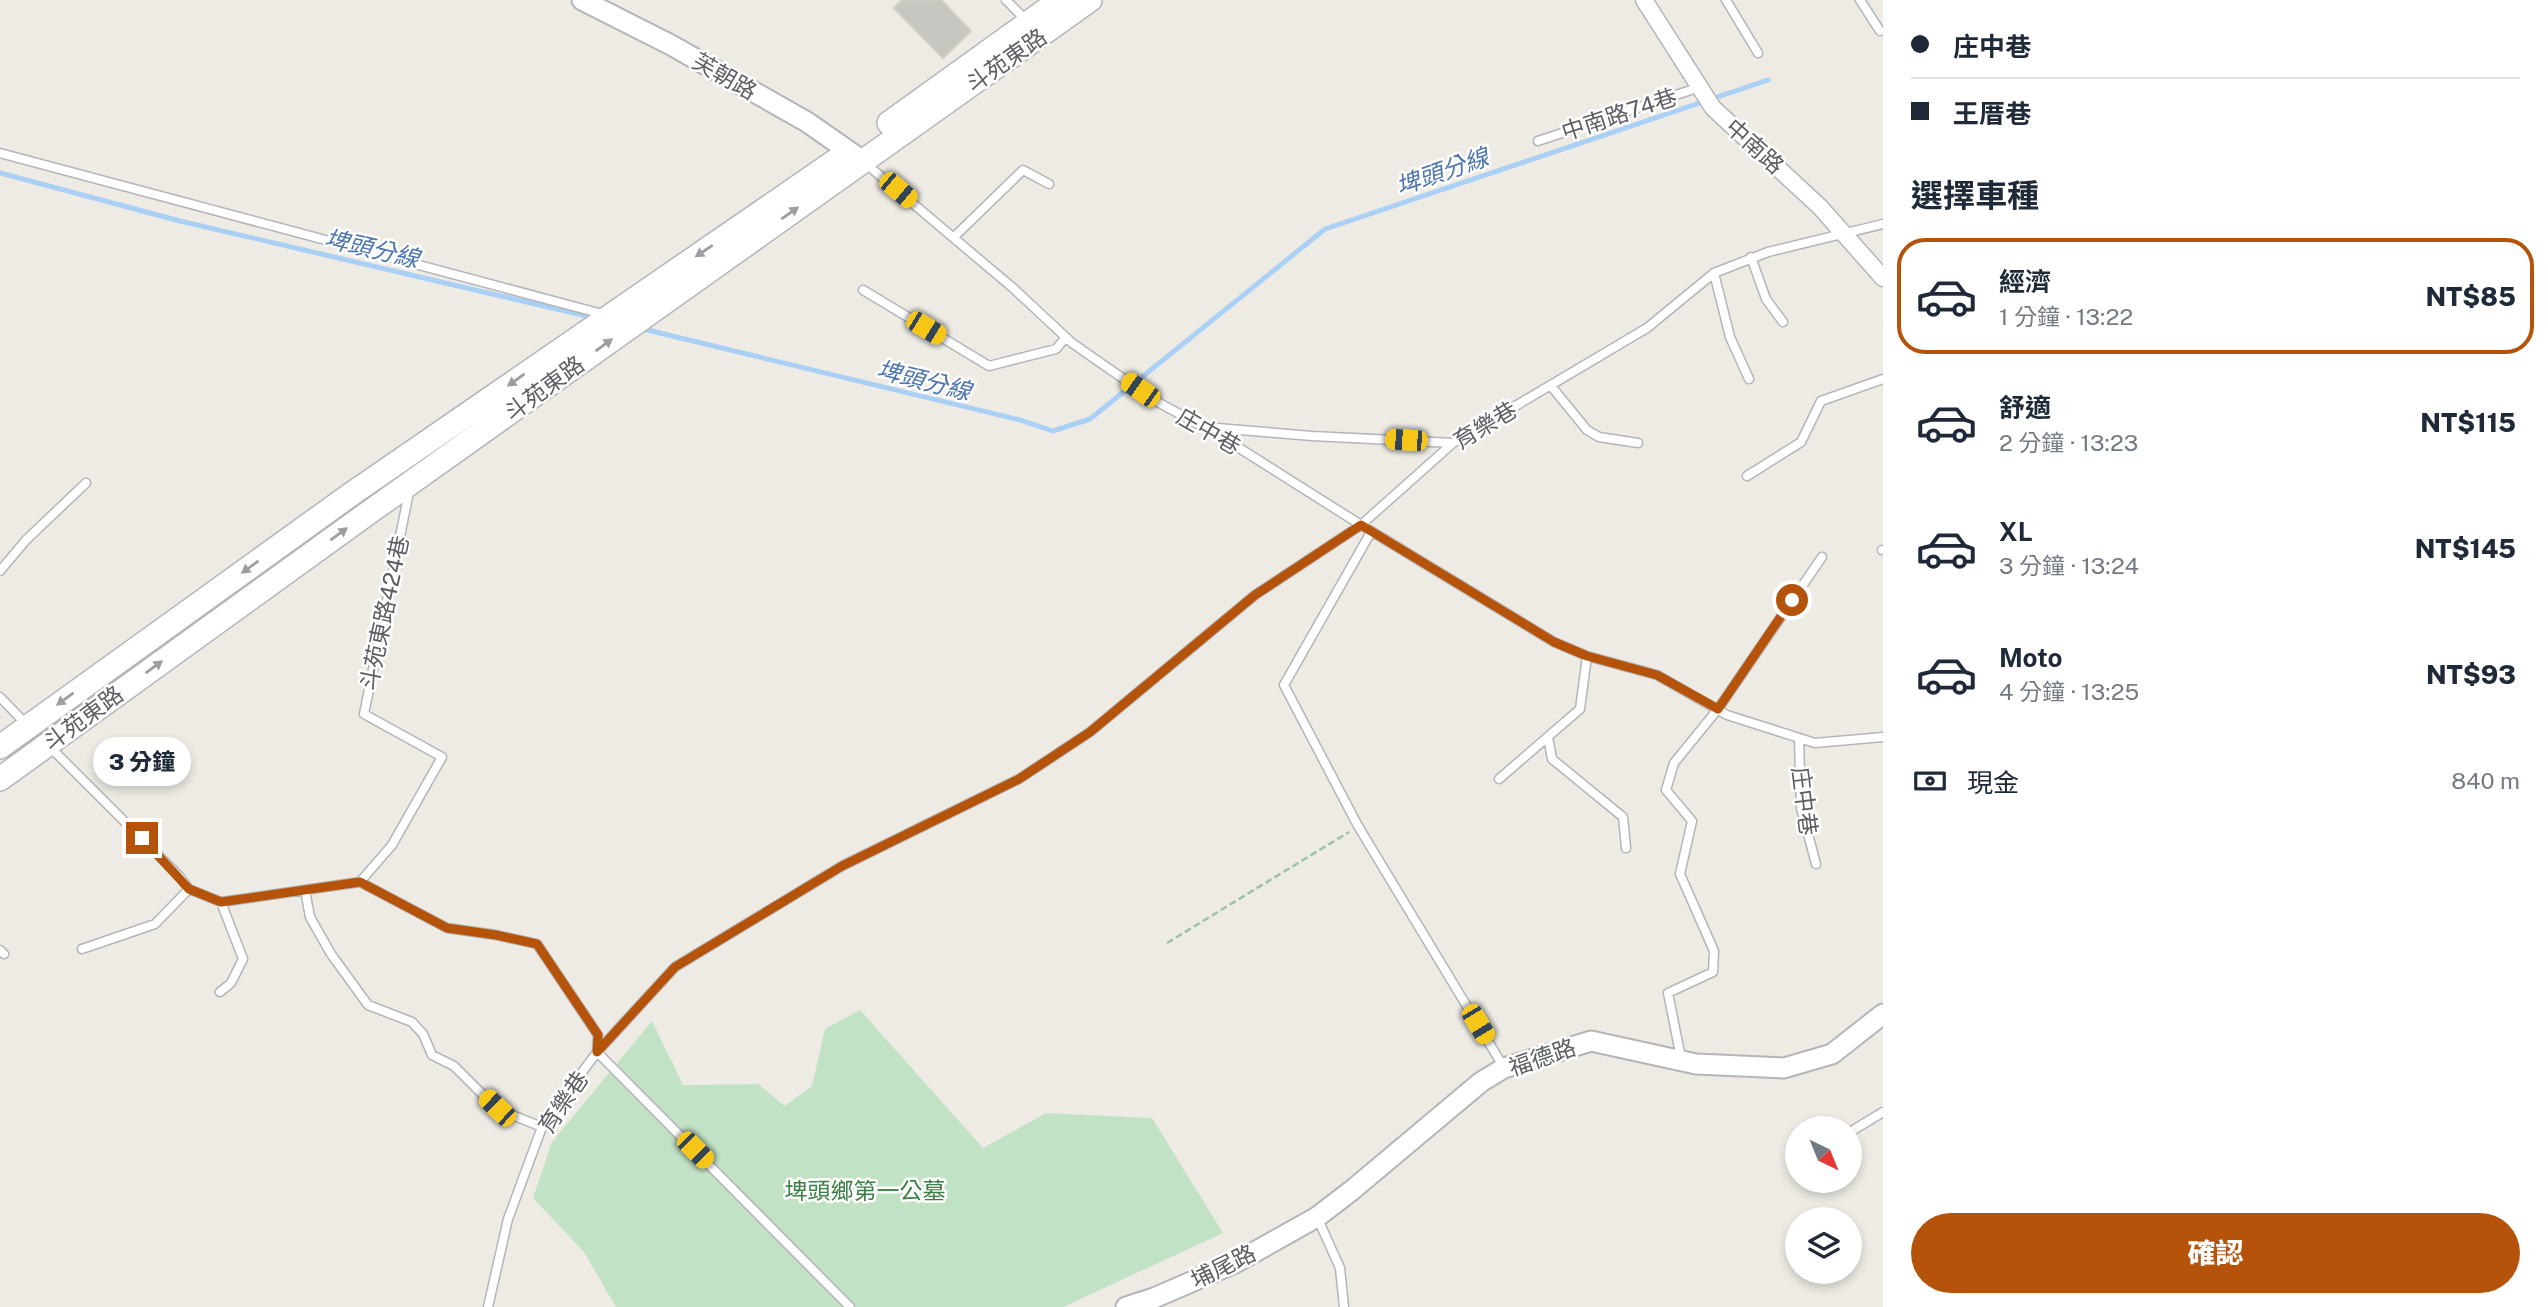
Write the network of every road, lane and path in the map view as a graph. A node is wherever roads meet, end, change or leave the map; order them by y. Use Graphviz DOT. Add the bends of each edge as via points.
graph roads {
  1 [pos="582,0"];
  2 [pos="1006,0"];
  3 [pos="1060,0"];
  4 [pos="1090,0"];
  5 [pos="1644,0"];
  6 [pos="1726,0"];
  7 [pos="1860,0"];
  8 [pos="1029,22"];
  9 [pos="1880,31"];
  10 [pos="1014,44"];
  11 [pos="1758,53"];
  12 [pos="1700,87"];
  13 [pos="1538,141"];
  14 [pos="0,153"];
  15 [pos="857,156"];
  16 [pos="1049,184"];
  17 [pos="1883,224"];
  18 [pos="1846,234"];
  19 [pos="954,237"];
  20 [pos="1751,257"];
  21 [pos="1714,273"];
  22 [pos="1883,278"];
  23 [pos="863,290"];
  24 [pos="610,316"];
  25 [pos="638,321"];
  26 [pos="1783,322"];
  27 [pos="1066,337"];
  28 [pos="1749,379"];
  29 [pos="1883,379"];
  30 [pos="1551,386"];
  31 [pos="1202,427"];
  32 [pos="1454,443"];
  33 [pos="1639,443"];
  34 [pos="1747,476"];
  35 [pos="86,483"];
  36 [pos="411,484"];
  37 [pos="1361,525"];
  38 [pos="1371,532"];
  39 [pos="1822,557"];
  40 [pos="0,571"];
  41 [pos="1587,656"];
  42 [pos="0,697"];
  43 [pos="1718,709"];
  44 [pos="28,726"];
  45 [pos="1548,737"];
  46 [pos="1883,737"];
  47 [pos="1799,738"];
  48 [pos="47,744"];
  49 [pos="0,747"];
  50 [pos="0,779"];
  51 [pos="1499,779"];
  52 [pos="1357,826"];
  53 [pos="1626,848"];
  54 [pos="1816,864"];
  55 [pos="360,882"];
  56 [pos="189,889"];
  57 [pos="305,890"];
  58 [pos="221,902"];
  59 [pos="1167,943"];
  60 [pos="82,949"];
  61 [pos="220,992"];
  62 [pos="1883,1014"];
  63 [pos="597,1052"];
  64 [pos="1681,1061"];
  65 [pos="1504,1068"];
  66 [pos="1883,1112"];
  67 [pos="1862,1125"];
  68 [pos="542,1127"];
  69 [pos="1317,1217"];
  70 [pos="488,1307"];
  71 [pos="850,1307"];
  72 [pos="1126,1307"];
  73 [pos="1344,1307"];
  1 -- 15 [label="street, 芙朝路" via="807,122"];
  2 -- 8 [label="lane"];
  3 -- 8 [label="main road, 斗苑東路"];
  4 -- 10 [label="main road, 斗苑東路"];
  5 -- 12 [label="street, 中南路"];
  6 -- 11 [label="lane"];
  7 -- 9 [label="lane"];
  8 -- 10 [label="main road, 斗苑東路"];
  10 -- 15 [label="main road, 斗苑東路"];
  12 -- 13 [label="lane, 中南路74巷"];
  12 -- 18 [label="street, 中南路" via="1713,108"];
  14 -- 24 [label="lane"];
  15 -- 19 [label="lane, 庄中巷"];
  15 -- 24 [label="main road, 斗苑東路, one-way"];
  25 -- 15 [label="main road, 斗苑東路, one-way"];
  16 -- 19 [label="lane" via="1023,170"];
  17 -- 18 [label="lane, 育樂巷"];
  18 -- 20 [label="lane, 育樂巷"];
  18 -- 22 [label="street, 中南路"];
  19 -- 27 [label="lane, 庄中巷"];
  20 -- 21 [label="lane, 育樂巷"];
  20 -- 26 [label="lane" via="1766,299"];
  21 -- 28 [label="lane" via="1730,337"];
  21 -- 30 [label="lane, 育樂巷" via="1647,328"];
  23 -- 27 [label="lane" via="989,366 1055,349"];
  24 -- 25 [label="lane"];
  24 -- 44 [label="main road, 斗苑東路, one-way"];
  36 -- 25 [label="main road, 斗苑東路, one-way"];
  27 -- 31 [label="lane, 庄中巷" via="1154,400"];
  29 -- 34 [label="lane" via="1821,401 1801,442"];
  30 -- 32 [label="lane, 育樂巷"];
  30 -- 33 [label="lane" via="1599,437"];
  31 -- 32 [label="lane"];
  31 -- 37 [label="lane, 庄中巷"];
  32 -- 37 [label="lane, 育樂巷"];
  35 -- 40 [label="lane"];
  48 -- 36 [label="main road, 斗苑東路, one-way"];
  36 -- 55 [label="lane, 斗苑東路424巷" via="363,714 442,757 392,845"];
  37 -- 38 [label="lane, 庄中巷"];
  37 -- 63 [label="lane, 育樂巷" via="1255,595 1090,732 1019,779 842,866 675,967"];
  38 -- 41 [label="lane, 庄中巷" via="1554,642"];
  38 -- 52 [label="lane" via="1284,685"];
  39 -- 43 [label="lane"];
  41 -- 43 [label="lane, 庄中巷" via="1657,675"];
  41 -- 45 [label="lane" via="1580,709"];
  42 -- 44 [label="lane"];
  43 -- 47 [label="lane, 庄中巷"];
  43 -- 64 [label="lane" via="1674,763 1666,790 1692,821 1680,874 1714,951 1713,972 1668,993"];
  44 -- 48 [label="lane"];
  44 -- 49 [label="main road, 斗苑東路"];
  45 -- 51 [label="lane"];
  45 -- 53 [label="lane" via="1552,759 1623,817"];
  46 -- 47 [label="lane, 庄中巷" via="1815,743"];
  47 -- 54 [label="lane, 庄中巷" via="1801,807"];
  48 -- 50 [label="main road, 斗苑東路"];
  48 -- 56 [label="lane"];
  52 -- 59 [label="path"];
  52 -- 65 [label="lane"];
  55 -- 57 [label="lane"];
  55 -- 63 [label="lane" via="447,928 537,944 598,1035"];
  56 -- 58 [label="lane"];
  56 -- 60 [label="lane" via="155,924"];
  57 -- 58 [label="lane"];
  57 -- 68 [label="lane" via="310,918 368,1005 412,1021 432,1055 454,1066 497,1108"];
  58 -- 61 [label="lane" via="243,959 231,983"];
  62 -- 64 [label="street, 福德路" via="1832,1054 1784,1068"];
  63 -- 68 [label="lane, 育樂巷"];
  63 -- 71 [label="lane"];
  64 -- 65 [label="street, 福德路" via="1591,1041"];
  65 -- 69 [label="street, 福德路"];
  66 -- 67 [label="lane"];
  68 -- 70 [label="lane, 育樂巷" via="508,1219"];
  69 -- 72 [label="street, 埔尾路" via="1235,1263"];
  69 -- 73 [label="lane" via="1340,1268"];
}
